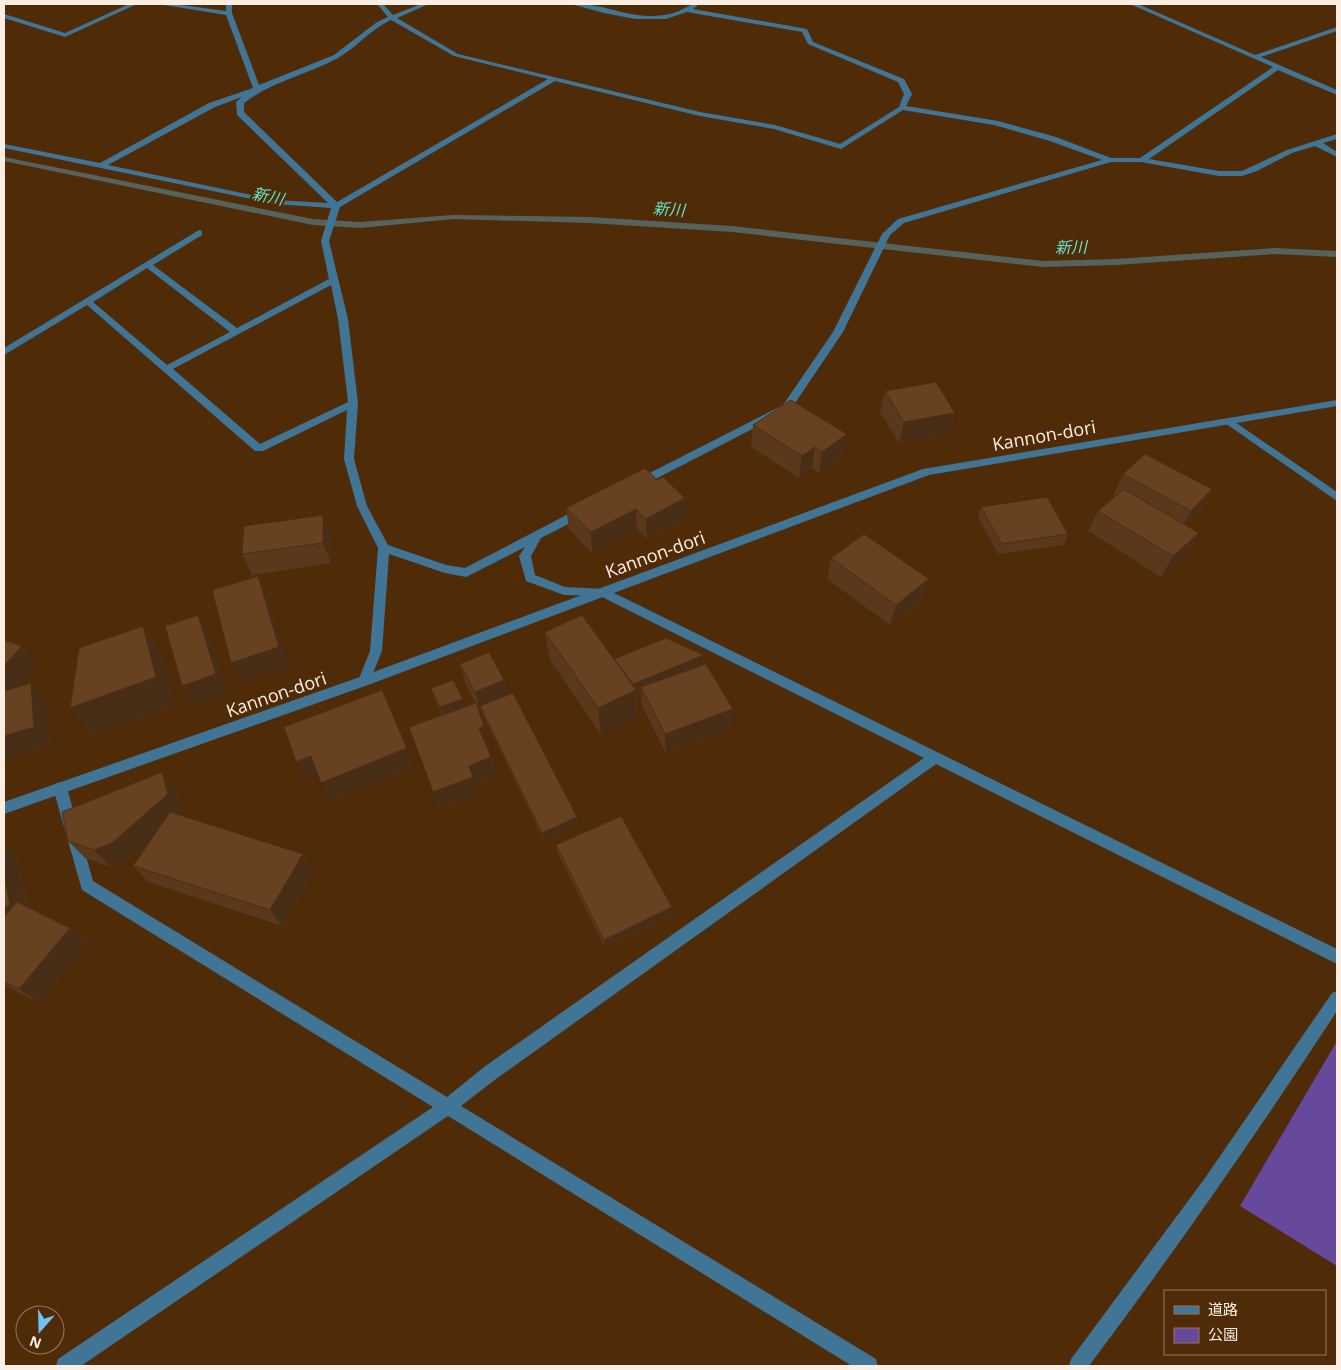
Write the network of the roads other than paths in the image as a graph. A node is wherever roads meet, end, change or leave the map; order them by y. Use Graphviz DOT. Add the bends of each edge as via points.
graph roads {
  1 [pos="134,4"];
  2 [pos="161,4"];
  3 [pos="380,4"];
  4 [pos="426,4"];
  5 [pos="574,4"];
  6 [pos="697,4"];
  7 [pos="1133,4"];
  8 [pos="229,9"];
  9 [pos="688,10"];
  10 [pos="4,16"];
  11 [pos="392,18"];
  12 [pos="1337,29"];
  13 [pos="1256,57"];
  14 [pos="1278,67"];
  15 [pos="555,78"];
  16 [pos="257,89"];
  17 [pos="1337,93"];
  18 [pos="902,108"];
  19 [pos="1337,136"];
  20 [pos="1318,144"];
  21 [pos="4,146"];
  22 [pos="1337,155"];
  23 [pos="1110,160"];
  24 [pos="1142,160"];
  25 [pos="101,166"];
  26 [pos="336,206"];
  27 [pos="199,233"];
  28 [pos="147,264"];
  29 [pos="334,280"];
  30 [pos="87,301"];
  31 [pos="236,332"];
  32 [pos="4,352"];
  33 [pos="166,369"];
  34 [pos="353,403"];
  35 [pos="1337,403"];
  36 [pos="1229,420"];
  37 [pos="627,490"];
  38 [pos="1337,497"];
  39 [pos="591,507"];
  40 [pos="538,534"];
  41 [pos="384,548"];
  42 [pos="602,592"];
  43 [pos="364,681"];
  44 [pos="935,758"];
  45 [pos="60,788"];
  46 [pos="4,808"];
  47 [pos="1337,957"];
  48 [pos="1337,998"];
  49 [pos="447,1108"];
  50 [pos="65,1366"];
  51 [pos="869,1366"];
  52 [pos="1078,1366"];
  1 -- 10 [label="street" via="65,35"];
  2 -- 8 [label="street"];
  3 -- 11 [label="street"];
  4 -- 11 [label="street"];
  5 -- 9 [label="street" via="639,19 672,17"];
  6 -- 9 [label="street"];
  7 -- 13 [label="street"];
  8 -- 16 [label="street"];
  9 -- 18 [label="street" via="805,30 810,43 900,81 908,94"];
  11 -- 15 [label="street" via="456,54"];
  11 -- 16 [label="street" via="336,56"];
  12 -- 13 [label="street"];
  13 -- 14 [label="street"];
  14 -- 17 [label="street"];
  14 -- 24 [label="street"];
  15 -- 18 [label="street" via="700,114 775,127 841,147"];
  15 -- 26 [label="street"];
  16 -- 25 [label="street" via="212,105"];
  16 -- 26 [label="street" via="240,102 240,113"];
  18 -- 23 [label="street" via="995,123 1053,139"];
  19 -- 20 [label="street"];
  20 -- 22 [label="street"];
  20 -- 24 [label="street" via="1284,154 1251,172 1235,174"];
  21 -- 25 [label="street"];
  23 -- 24 [label="street"];
  23 -- 37 [label="street" via="902,222 886,234 838,332 787,407"];
  25 -- 26 [label="street" via="275,202"];
  26 -- 29 [label="street" via="326,241"];
  27 -- 28 [label="street"];
  28 -- 30 [label="street"];
  28 -- 31 [label="street"];
  29 -- 31 [label="street"];
  29 -- 34 [label="street" via="343,319"];
  30 -- 32 [label="street"];
  30 -- 33 [label="street"];
  31 -- 33 [label="street"];
  33 -- 34 [label="street" via="259,449"];
  34 -- 41 [label="street" via="349,459 362,506"];
  35 -- 36 [label="street, Kannon-dori"];
  36 -- 38 [label="street"];
  36 -- 42 [label="street, Kannon-dori" via="927,472"];
  39 -- 40 [label="street"];
  40 -- 41 [label="street" via="466,573"];
  40 -- 42 [label="street" via="525,556 530,578 564,591"];
  41 -- 43 [label="street" via="376,651"];
  42 -- 43 [label="street, Kannon-dori"];
  42 -- 44 [label="street"];
  43 -- 45 [label="street, Kannon-dori"];
  44 -- 47 [label="street"];
  44 -- 49 [label="street" via="490,1073"];
  45 -- 46 [label="street, Kannon-dori"];
  45 -- 49 [label="street" via="87,885"];
  48 -- 52 [label="street" via="1243,1140"];
  49 -- 50 [label="street"];
  49 -- 51 [label="street"];
}
